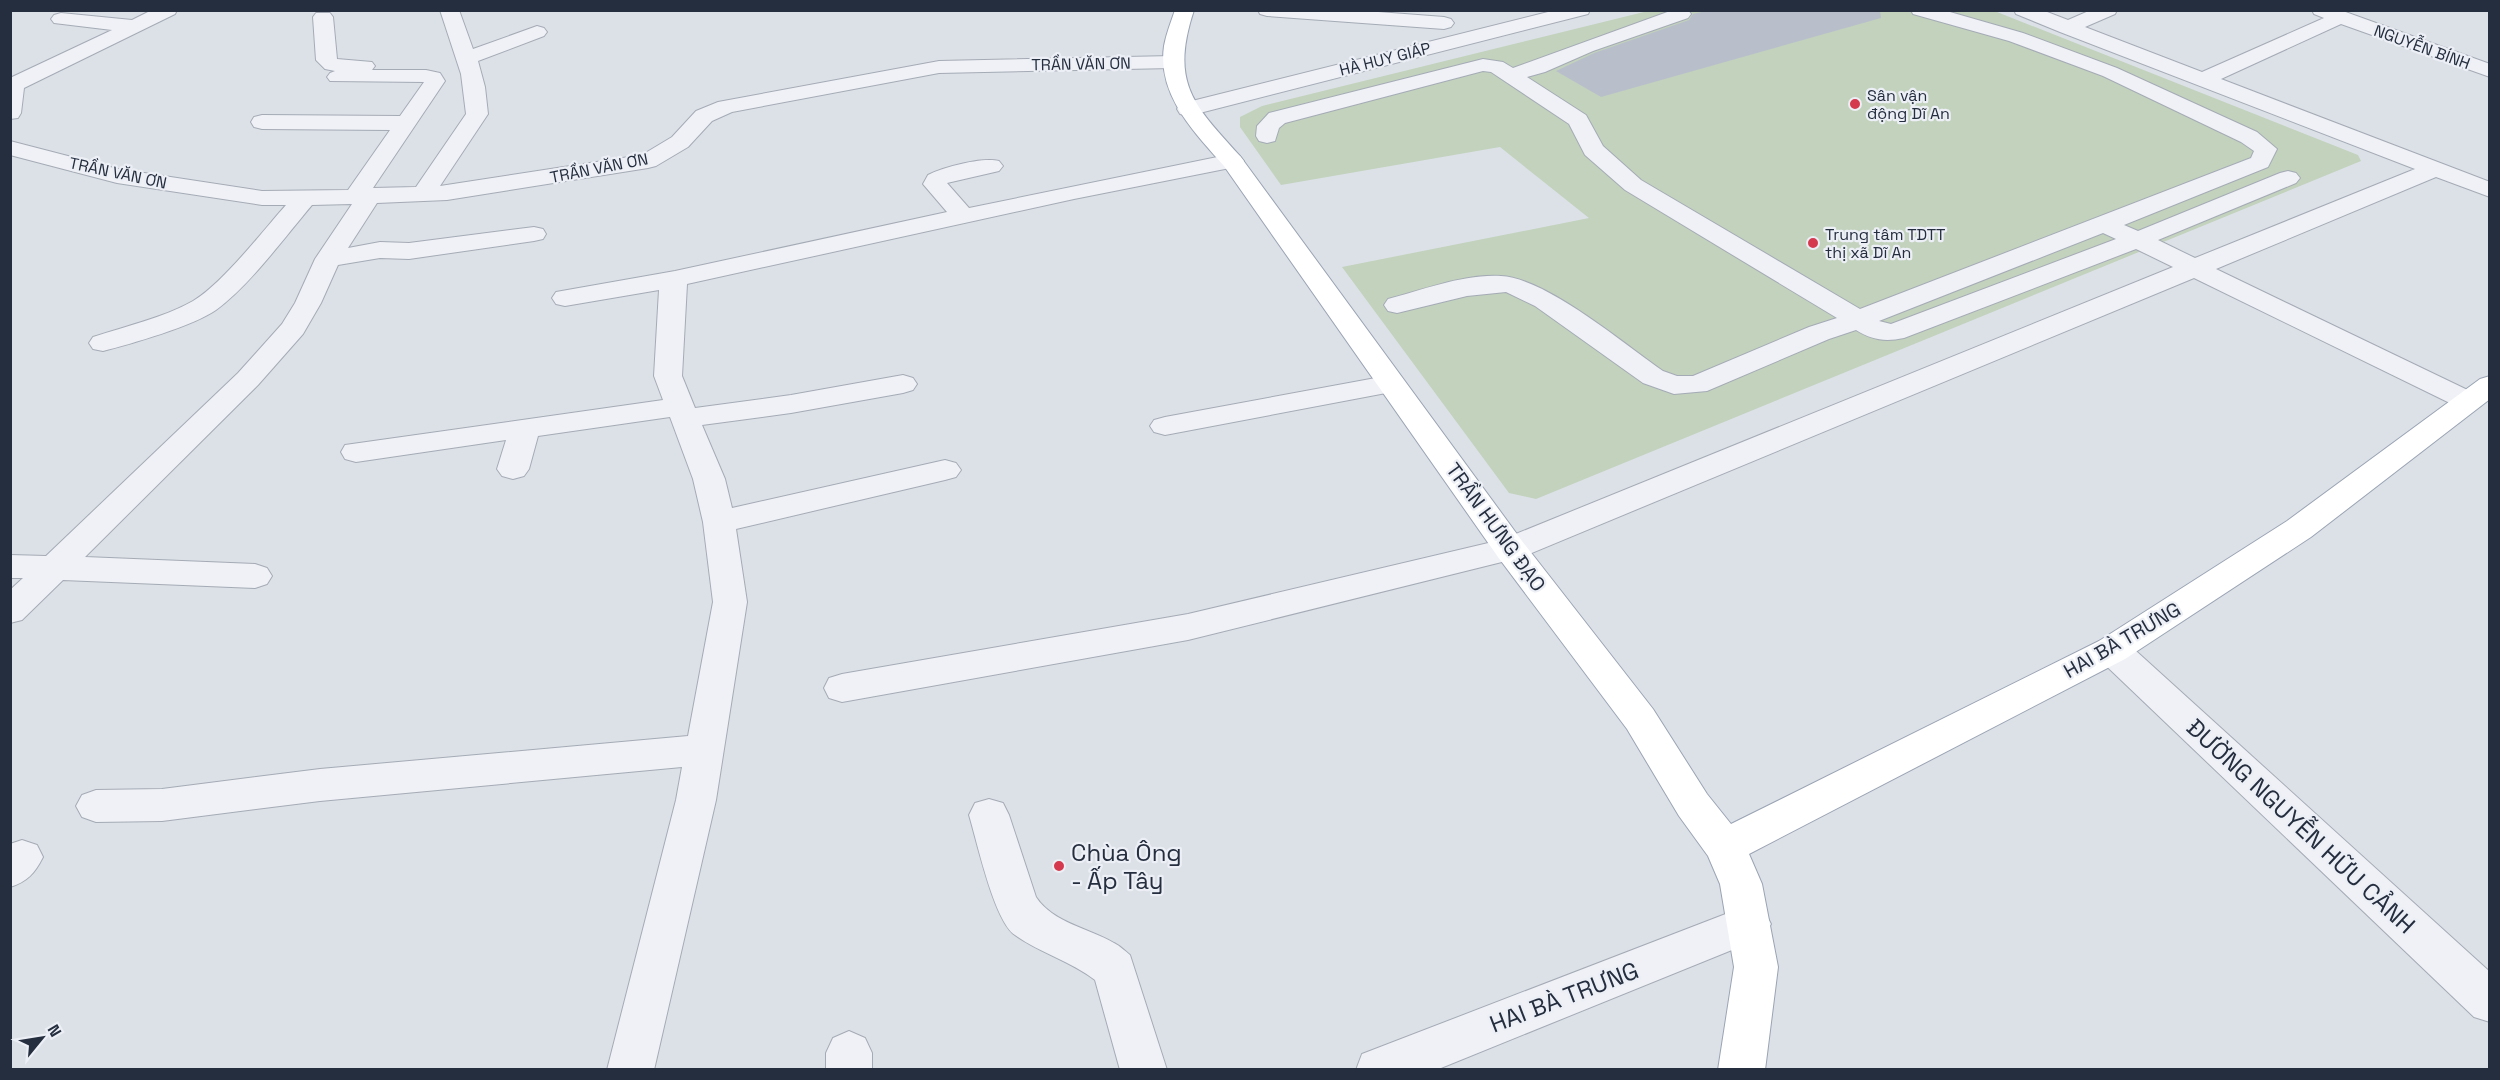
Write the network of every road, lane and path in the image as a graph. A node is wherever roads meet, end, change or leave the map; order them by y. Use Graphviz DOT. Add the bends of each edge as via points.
graph roads {
  1 [pos="168,10"];
  2 [pos="449,10"];
  3 [pos="1185,10"];
  4 [pos="1267,10"];
  5 [pos="1920,10"];
  6 [pos="2023,10"];
  7 [pos="2108,10"];
  8 [pos="2321,10"];
  9 [pos="1573,11"];
  10 [pos="1683,12"];
  11 [pos="1321,13"];
  12 [pos="323,17"];
  13 [pos="2341,17"];
  14 [pos="62,19"];
  15 [pos="1445,25"];
  16 [pos="135,26"];
  17 [pos="2067,28"];
  18 [pos="537,32"];
  19 [pos="2097,39"];
  20 [pos="2056,52"];
  21 [pos="466,57"];
  22 [pos="1173,62"];
  23 [pos="2490,71"];
  24 [pos="1511,75"];
  25 [pos="337,77"];
  26 [pos="2203,79"];
  27 [pos="12,86"];
  28 [pos="1188,109"];
  29 [pos="10,113"];
  30 [pos="262,122"];
  31 [pos="406,123"];
  32 [pos="1267,136"];
  33 [pos="10,148"];
  34 [pos="1232,161"];
  35 [pos="991,166"];
  36 [pos="2436,169"];
  37 [pos="2288,178"];
  38 [pos="2490,190"];
  39 [pos="423,194"];
  40 [pos="362,196"];
  41 [pos="306,197"];
  42 [pos="964,216"];
  43 [pos="2103,224"];
  44 [pos="534,234"];
  45 [pos="2137,240"];
  46 [pos="328,259"];
  47 [pos="2199,268"];
  48 [pos="675,279"];
  49 [pos="565,298"];
  50 [pos="1397,304"];
  51 [pos="1860,320"];
  52 [pos="103,343"];
  53 [pos="903,384"];
  54 [pos="1392,384"];
  55 [pos="2473,398"];
  56 [pos="682,412"];
  57 [pos="1165,426"];
  58 [pos="525,428"];
  59 [pos="356,452"];
  60 [pos="513,469"];
  61 [pos="945,470"];
  62 [pos="719,522"];
  63 [pos="1510,549"];
  64 [pos="10,566"];
  65 [pos="57,567"];
  66 [pos="255,576"];
  67 [pos="10,611"];
  68 [pos="2112,650"];
  69 [pos="842,688"];
  70 [pos="704,750"];
  71 [pos="96,806"];
  72 [pos="989,815"];
  73 [pos="1725,847"];
  74 [pos="1749,924"];
  75 [pos="2490,1002"];
  76 [pos="630,1070"];
  77 [pos="1144,1070"];
  78 [pos="1379,1070"];
  79 [pos="1741,1070"];
  1 -- 16 [label="street"];
  2 -- 21 [label="street"];
  3 -- 22 [label="main road, TRẦN HƯNG ĐẠO"];
  4 -- 11 [label="street"];
  5 -- 20 [label="street"];
  6 -- 17 [label="street"];
  7 -- 17 [label="street"];
  8 -- 13 [label="street, NGUYỄN BÍNH"];
  9 -- 15 [label="street, HÀ HUY GIÁP"];
  10 -- 24 [label="street"];
  11 -- 15 [label="street"];
  12 -- 21 [label="street" via="326,60 332,65 383,65"];
  13 -- 23 [label="street, NGUYỄN BÍNH"];
  13 -- 26 [label="street"];
  14 -- 16 [label="street"];
  15 -- 28 [label="street, HÀ HUY GIÁP"];
  16 -- 27 [label="street"];
  17 -- 19 [label="street"];
  18 -- 21 [label="street"];
  19 -- 20 [label="street"];
  19 -- 26 [label="street"];
  20 -- 43 [label="street" via="2110,72 2249,137 2266,149 2260,162"];
  21 -- 39 [label="street" via="477,114"];
  22 -- 28 [label="main road, TRẦN HƯNG ĐẠO" via="1181,98"];
  22 -- 39 [label="street, TRẦN VĂN ƠN" via="914,70 726,107 704,116 680,142 648,161"];
  24 -- 32 [label="street" via="1489,64 1447,74 1460,85 1322,122 1303,111 1271,121"];
  24 -- 51 [label="street" via="1578,120 1593,150 1633,185"];
  25 -- 31 [label="street" via="433,77 435,81"];
  26 -- 36 [label="street"];
  27 -- 29 [label="street"];
  28 -- 34 [label="main road, TRẦN HƯNG ĐẠO"];
  30 -- 31 [label="street"];
  31 -- 40 [label="street"];
  33 -- 41 [label="street, TRẦN VĂN ƠN" via="117,176 232,195"];
  34 -- 42 [label="street"];
  34 -- 54 [label="main road, TRẦN HƯNG ĐẠO"];
  35 -- 42 [label="street" via="936,180 935,184"];
  36 -- 38 [label="street"];
  36 -- 47 [label="street"];
  37 -- 45 [label="street"];
  39 -- 40 [label="street, TRẦN VĂN ƠN"];
  40 -- 41 [label="street, TRẦN VĂN ƠN"];
  40 -- 46 [label="street"];
  41 -- 52 [label="street" via="223,291 204,306"];
  42 -- 48 [label="street"];
  43 -- 45 [label="street"];
  43 -- 51 [label="street"];
  44 -- 46 [label="street"];
  45 -- 47 [label="street"];
  45 -- 51 [label="street" via="1894,332 1878,332"];
  46 -- 65 [label="street" via="292,328 248,379"];
  47 -- 55 [label="street"];
  47 -- 55 [label="street"];
  47 -- 63 [label="street"];
  48 -- 49 [label="street"];
  48 -- 56 [label="street" via="668,376"];
  50 -- 51 [label="street" via="1484,285 1503,284 1525,290 1653,377 1674,385 1697,385 1819,333"];
  53 -- 56 [label="street" via="791,404"];
  54 -- 57 [label="street"];
  54 -- 63 [label="main road, TRẦN HƯNG ĐẠO"];
  55 -- 68 [label="main road, HAI BÀ TRƯNG" via="2299,529"];
  56 -- 58 [label="street"];
  56 -- 62 [label="street" via="709,479"];
  58 -- 59 [label="street"];
  58 -- 60 [label="street"];
  61 -- 62 [label="street"];
  62 -- 70 [label="street" via="730,602"];
  63 -- 69 [label="street" via="1188,627"];
  63 -- 73 [label="main road, TRẦN HƯNG ĐẠO" via="1640,719"];
  64 -- 65 [label="street"];
  65 -- 66 [label="street"];
  65 -- 67 [label="street"];
  68 -- 73 [label="main road, HAI BÀ TRƯNG"];
  68 -- 75 [label="street, ĐƯỜNG NGUYỄN HỮU CẢNH"];
  70 -- 71 [label="street" via="320,785 162,805"];
  70 -- 76 [label="street" via="696,800"];
  72 -- 77 [label="street" via="1017,904 1027,920 1099,957 1114,969"];
  73 -- 74 [label="main road, TRẦN HƯNG ĐẠO" via="1741,884"];
  74 -- 78 [label="street, HAI BÀ TRƯNG"];
  74 -- 79 [label="main road, TRẦN HƯNG ĐẠO" via="1755,968"];
}
